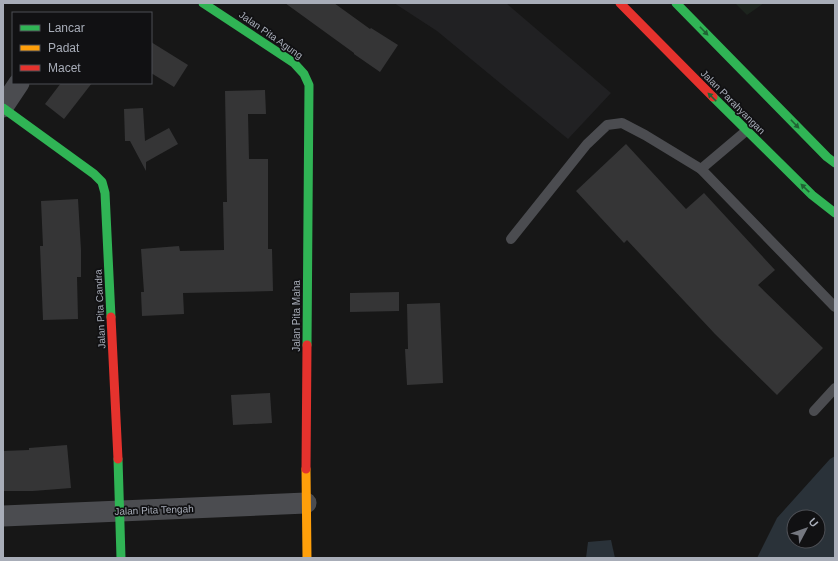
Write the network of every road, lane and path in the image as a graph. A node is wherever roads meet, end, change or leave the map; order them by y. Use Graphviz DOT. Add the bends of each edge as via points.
graph roads {
  1 [pos="203,3"];
  2 [pos="620,3"];
  3 [pos="676,3"];
  4 [pos="304,74"];
  5 [pos="18,84"];
  6 [pos="3,108"];
  7 [pos="746,131"];
  8 [pos="835,163"];
  9 [pos="700,169"];
  10 [pos="835,213"];
  11 [pos="511,239"];
  12 [pos="835,307"];
  13 [pos="835,388"];
  14 [pos="814,411"];
  15 [pos="306,503"];
  16 [pos="120,511"];
  17 [pos="3,516"];
  18 [pos="121,558"];
  19 [pos="307,558"];
  1 -- 4 [label="street, Jalan Pita Agung" via="294,63"];
  7 -- 2 [label="street, Jalan Parahyangan, one-way"];
  3 -- 8 [label="street, one-way"];
  4 -- 15 [label="street, Jalan Pita Maha" via="309,85"];
  5 -- 6 [label="street"];
  6 -- 16 [label="street, Jalan Pita Candra" via="102,182 105,193"];
  7 -- 9 [label="lane"];
  10 -- 7 [label="street, Jalan Parahyangan, one-way" via="812,195"];
  9 -- 11 [label="lane" via="622,123 607,124 586,144"];
  9 -- 12 [label="lane"];
  13 -- 14 [label="lane"];
  15 -- 16 [label="street, Jalan Pita Tengah"];
  15 -- 19 [label="street, Jalan Pita Maha"];
  16 -- 17 [label="street, Jalan Pita Tengah"];
  16 -- 18 [label="street, Jalan Pita Candra"];
}
